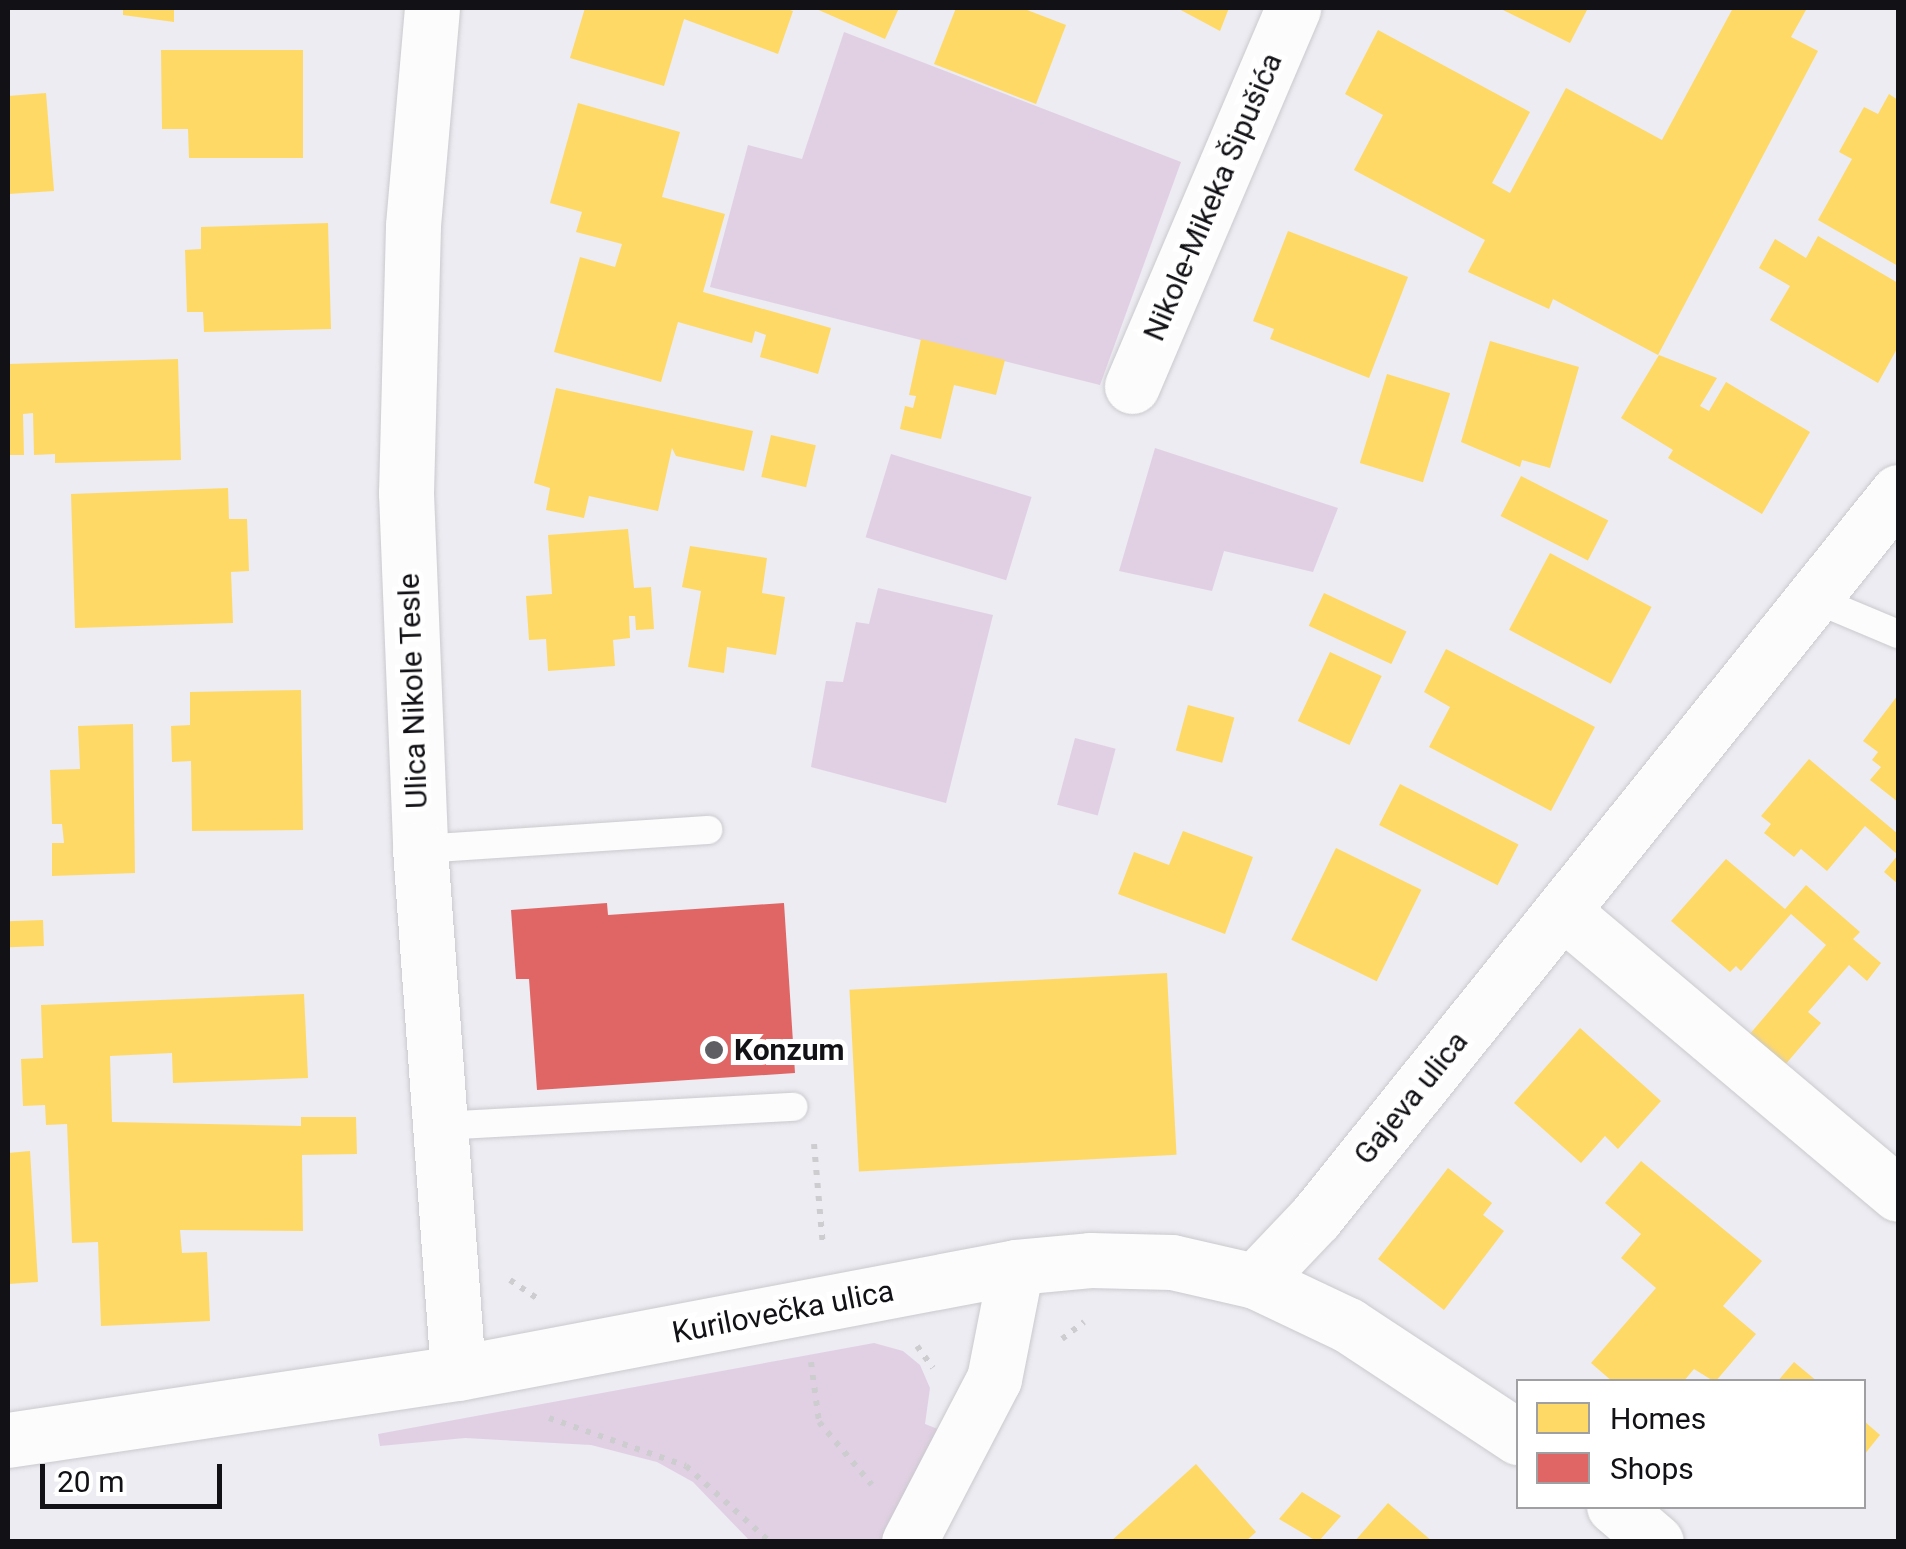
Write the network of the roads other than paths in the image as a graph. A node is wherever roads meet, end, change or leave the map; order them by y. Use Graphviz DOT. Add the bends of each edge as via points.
graph roads {
  1 [pos="432,8"];
  2 [pos="1293,8"];
  3 [pos="1132,386"];
  4 [pos="1898,492"];
  5 [pos="1816,600"];
  6 [pos="1898,634"];
  7 [pos="708,830"];
  8 [pos="420,849"];
  9 [pos="1562,911"];
  10 [pos="793,1107"];
  11 [pos="440,1126"];
  12 [pos="1898,1194"];
  13 [pos="1016,1267"];
  14 [pos="1255,1281"];
  15 [pos="456,1347"];
  16 [pos="1516,1436"];
  17 [pos="8,1440"];
  18 [pos="1618,1509"];
  19 [pos="911,1538"];
  20 [pos="1656,1542"];
  1 -- 8 [label="street, Ulica Nikole Tesle" via="413,226 406,493"];
  2 -- 3 [label="street, Nikole-Mikeka Šipušića"];
  4 -- 5 [label="street, Gajeva ulica"];
  5 -- 6 [label="lane"];
  5 -- 9 [label="street, Gajeva ulica"];
  7 -- 8 [label="lane"];
  8 -- 11 [label="street, Ulica Nikole Tesle"];
  9 -- 12 [label="street"];
  9 -- 14 [label="street, Gajeva ulica" via="1315,1218"];
  10 -- 11 [label="lane"];
  11 -- 15 [label="street, Ulica Nikole Tesle"];
  13 -- 14 [label="street, Kurilovečka ulica" via="1172,1262"];
  13 -- 15 [label="street, Kurilovečka ulica"];
  13 -- 19 [label="street" via="994,1379"];
  14 -- 16 [label="street, Kurilovečka ulica" via="1348,1324"];
  15 -- 17 [label="street, Kurilovečka ulica"];
  18 -- 20 [label="street"];
}
